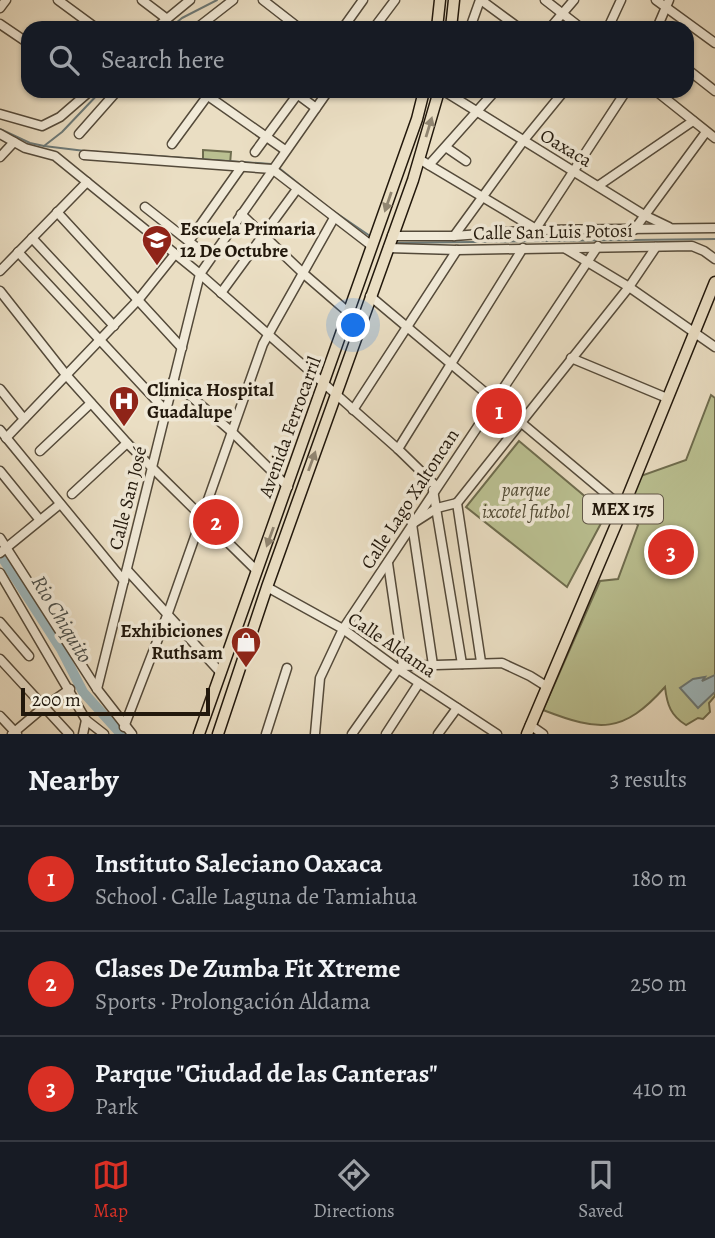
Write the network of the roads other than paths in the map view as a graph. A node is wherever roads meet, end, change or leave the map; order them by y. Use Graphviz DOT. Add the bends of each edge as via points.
graph roads {
  1 [pos="6,0"];
  2 [pos="58,0"];
  3 [pos="142,0"];
  4 [pos="190,0"];
  5 [pos="233,0"];
  6 [pos="263,0"];
  7 [pos="363,0"];
  8 [pos="395,0"];
  9 [pos="440,0"];
  10 [pos="454,0"];
  11 [pos="480,0"];
  12 [pos="545,0"];
  13 [pos="575,0"];
  14 [pos="621,0"];
  15 [pos="656,0"];
  16 [pos="667,3"];
  17 [pos="0,8"];
  18 [pos="563,13"];
  19 [pos="167,19"];
  20 [pos="86,21"];
  21 [pos="165,21"];
  22 [pos="210,21"];
  23 [pos="290,21"];
  24 [pos="348,21"];
  25 [pos="379,21"];
  26 [pos="438,21"];
  27 [pos="452,21"];
  28 [pos="472,21"];
  29 [pos="509,21"];
  30 [pos="556,21"];
  31 [pos="572,21"];
  32 [pos="611,21"];
  33 [pos="660,21"];
  34 [pos="689,21"];
  35 [pos="0,24"];
  36 [pos="694,26"];
  37 [pos="21,38"];
  38 [pos="715,43"];
  39 [pos="694,74"];
  40 [pos="715,91"];
  41 [pos="82,98"];
  42 [pos="111,98"];
  43 [pos="203,98"];
  44 [pos="213,98"];
  45 [pos="293,98"];
  46 [pos="304,98"];
  47 [pos="323,98"];
  48 [pos="422,98"];
  49 [pos="443,98"];
  50 [pos="454,98"];
  51 [pos="489,98"];
  52 [pos="558,98"];
  53 [pos="621,98"];
  54 [pos="665,98"];
  55 [pos="316,108"];
  56 [pos="477,113"];
  57 [pos="0,114"];
  58 [pos="693,121"];
  59 [pos="706,132"];
  60 [pos="0,134"];
  61 [pos="79,134"];
  62 [pos="266,137"];
  63 [pos="715,138"];
  64 [pos="524,140"];
  65 [pos="15,142"];
  66 [pos="172,144"];
  67 [pos="447,148"];
  68 [pos="285,150"];
  69 [pos="255,152"];
  70 [pos="84,155"];
  71 [pos="0,157"];
  72 [pos="419,159"];
  73 [pos="467,161"];
  74 [pos="429,165"];
  75 [pos="242,166"];
  76 [pos="274,166"];
  77 [pos="573,170"];
  78 [pos="87,181"];
  79 [pos="598,186"];
  80 [pos="298,189"];
  81 [pos="482,197"];
  82 [pos="145,207"];
  83 [pos="57,212"];
  84 [pos="242,214"];
  85 [pos="645,215"];
  86 [pos="334,218"];
  87 [pos="715,228"];
  88 [pos="536,229"];
  89 [pos="673,229"];
  90 [pos="634,230"];
  91 [pos="264,235"];
  92 [pos="454,236"];
  93 [pos="32,238"];
  94 [pos="189,241"];
  95 [pos="374,241"];
  96 [pos="390,242"];
  97 [pos="598,246"];
  98 [pos="656,247"];
  99 [pos="523,248"];
  100 [pos="564,248"];
  101 [pos="457,250"];
  102 [pos="18,252"];
  103 [pos="174,254"];
  104 [pos="210,258"];
  105 [pos="587,260"];
  106 [pos="715,260"];
  107 [pos="0,271"];
  108 [pos="200,274"];
  109 [pos="304,274"];
  110 [pos="715,282"];
  111 [pos="629,287"];
  112 [pos="0,292"];
  113 [pos="221,293"];
  114 [pos="370,296"];
  115 [pos="139,299"];
  116 [pos="348,312"];
  117 [pos="114,327"];
  118 [pos="406,327"];
  119 [pos="695,333"];
  120 [pos="268,335"];
  121 [pos="101,340"];
  122 [pos="715,347"];
  123 [pos="182,348"];
  124 [pos="571,358"];
  125 [pos="452,365"];
  126 [pos="67,376"];
  127 [pos="173,381"];
  128 [pos="324,386"];
  129 [pos="0,388"];
  130 [pos="336,396"];
  131 [pos="667,398"];
  132 [pos="495,399"];
  133 [pos="91,402"];
  134 [pos="353,410"];
  135 [pos="166,411"];
  136 [pos="24,419"];
  137 [pos="521,422"];
  138 [pos="0,430"];
  139 [pos="232,432"];
  140 [pos="6,438"];
  141 [pos="127,443"];
  142 [pos="398,449"];
  143 [pos="40,451"];
  144 [pos="152,468"];
  145 [pos="0,471"];
  146 [pos="288,487"];
  147 [pos="435,488"];
  148 [pos="72,494"];
  149 [pos="457,503"];
  150 [pos="60,504"];
  151 [pos="438,508"];
  152 [pos="623,508"];
  153 [pos="202,517"];
  154 [pos="39,519"];
  155 [pos="412,524"];
  156 [pos="0,538"];
  157 [pos="3,551"];
  158 [pos="388,563"];
  159 [pos="127,570"];
  160 [pos="257,571"];
  161 [pos="0,573"];
  162 [pos="124,582"];
  163 [pos="267,587"];
  164 [pos="168,612"];
  165 [pos="0,622"];
  166 [pos="342,629"];
  167 [pos="29,656"];
  168 [pos="0,659"];
  169 [pos="481,662"];
  170 [pos="462,663"];
  171 [pos="433,665"];
  172 [pos="400,667"];
  173 [pos="287,668"];
  174 [pos="221,673"];
  175 [pos="419,683"];
  176 [pos="546,686"];
  177 [pos="70,689"];
  178 [pos="97,690"];
  179 [pos="210,704"];
  180 [pos="44,707"];
  181 [pos="457,708"];
  182 [pos="226,709"];
  183 [pos="0,716"];
  184 [pos="86,720"];
  185 [pos="124,727"];
  186 [pos="528,730"];
  187 [pos="486,731"];
  188 [pos="15,733"];
  189 [pos="314,733"];
  190 [pos="69,734"];
  191 [pos="83,734"];
  192 [pos="104,734"];
  193 [pos="132,734"];
  194 [pos="200,734"];
  195 [pos="218,734"];
  196 [pos="266,734"];
  197 [pos="352,734"];
  198 [pos="386,734"];
  199 [pos="438,734"];
  200 [pos="497,734"];
  201 [pos="542,734"];
  1 -- 17 [label="street"];
  2 -- 20 [label="street"];
  3 -- 19 [label="street"];
  4 -- 19 [label="street"];
  5 -- 22 [label="street"];
  6 -- 23 [label="street"];
  7 -- 24 [label="street"];
  8 -- 25 [label="street"];
  9 -- 26 [label="main road"];
  10 -- 27 [label="main road"];
  11 -- 28 [label="street"];
  11 -- 29 [label="street"];
  12 -- 18 [label="street"];
  13 -- 18 [label="street"];
  14 -- 32 [label="street"];
  15 -- 16 [label="street"];
  16 -- 33 [label="street"];
  16 -- 34 [label="street"];
  18 -- 30 [label="street"];
  18 -- 31 [label="street"];
  19 -- 21 [label="street"];
  35 -- 37 [label="street"];
  36 -- 38 [label="street"];
  39 -- 40 [label="street"];
  41 -- 57 [label="street" via="42,127"];
  42 -- 61 [label="street"];
  43 -- 66 [label="street"];
  44 -- 62 [label="street"];
  45 -- 62 [label="street"];
  46 -- 55 [label="street"];
  47 -- 55 [label="street, Calle San José"];
  48 -- 95 [label="main road, Avenida Ferrocarril, one-way"];
  72 -- 49 [label="main road, Avenida Ferrocarril, one-way"];
  50 -- 56 [label="street, Oaxaca"];
  51 -- 56 [label="street"];
  52 -- 64 [label="street"];
  53 -- 77 [label="street"];
  54 -- 58 [label="street"];
  55 -- 68 [label="street, Calle San José"];
  56 -- 64 [label="street, Oaxaca"];
  56 -- 67 [label="street"];
  58 -- 59 [label="street"];
  58 -- 79 [label="street"];
  59 -- 63 [label="street"];
  59 -- 85 [label="street"];
  60 -- 65 [label="street"];
  62 -- 68 [label="street"];
  62 -- 69 [label="street"];
  64 -- 77 [label="street, Oaxaca"];
  64 -- 81 [label="street"];
  65 -- 71 [label="street"];
  65 -- 78 [label="street" via="55,156"];
  67 -- 73 [label="street"];
  67 -- 74 [label="street"];
  68 -- 76 [label="street, Calle San José"];
  70 -- 75 [label="street"];
  72 -- 74 [label="street"];
  72 -- 96 [label="main road, Avenida Ferrocarril"];
  74 -- 81 [label="street"];
  75 -- 76 [label="street"];
  75 -- 94 [label="street"];
  76 -- 80 [label="street"];
  76 -- 84 [label="street, Calle San José"];
  77 -- 79 [label="street, Oaxaca"];
  77 -- 88 [label="street"];
  78 -- 83 [label="street"];
  78 -- 103 [label="street"];
  79 -- 85 [label="street, Oaxaca"];
  80 -- 86 [label="street"];
  80 -- 91 [label="street"];
  81 -- 88 [label="street"];
  81 -- 92 [label="street"];
  82 -- 94 [label="street"];
  83 -- 93 [label="street"];
  83 -- 115 [label="street"];
  84 -- 91 [label="street"];
  84 -- 104 [label="street, Calle San José"];
  85 -- 89 [label="street, Oaxaca"];
  85 -- 90 [label="street"];
  86 -- 95 [label="street"];
  86 -- 109 [label="street"];
  87 -- 89 [label="street, Calle San Luis Potosí"];
  88 -- 90 [label="street, Calle San Luis Potosí"];
  88 -- 92 [label="street, Calle San Luis Potosí"];
  89 -- 90 [label="street, Calle San Luis Potosí"];
  91 -- 109 [label="street"];
  91 -- 113 [label="street"];
  92 -- 96 [label="street, Calle San Luis Potosí"];
  93 -- 102 [label="street"];
  93 -- 117 [label="street"];
  94 -- 104 [label="street"];
  95 -- 116 [label="main road, Avenida Ferrocarril"];
  96 -- 101 [label="street, Calle San Luis Potosí"];
  96 -- 114 [label="main road, Avenida Ferrocarril"];
  97 -- 98 [label="street, Calle San Luis Potosí"];
  97 -- 100 [label="street, Calle San Luis Potosí"];
  97 -- 105 [label="street, Calle Lago Xaltoncan"];
  98 -- 106 [label="street, Calle San Luis Potosí" via="692,246"];
  98 -- 111 [label="street"];
  99 -- 100 [label="street, Calle San Luis Potosí"];
  99 -- 101 [label="street, Calle San Luis Potosí"];
  99 -- 125 [label="street"];
  100 -- 105 [label="street"];
  101 -- 118 [label="street"];
  102 -- 107 [label="street"];
  102 -- 121 [label="street"];
  103 -- 108 [label="street"];
  103 -- 115 [label="street"];
  104 -- 108 [label="street, Calle San José"];
  105 -- 111 [label="street"];
  105 -- 132 [label="street, Calle Lago Xaltoncan"];
  108 -- 113 [label="street"];
  108 -- 123 [label="street, Calle San José"];
  109 -- 116 [label="street"];
  109 -- 120 [label="street"];
  110 -- 119 [label="main road, MEX 175"];
  111 -- 119 [label="street"];
  111 -- 124 [label="street"];
  112 -- 126 [label="street"];
  113 -- 120 [label="street"];
  114 -- 118 [label="street"];
  114 -- 130 [label="main road, Avenida Ferrocarril"];
  115 -- 117 [label="street"];
  115 -- 123 [label="street"];
  116 -- 128 [label="main road, Avenida Ferrocarril"];
  117 -- 121 [label="street"];
  118 -- 125 [label="street"];
  118 -- 134 [label="street"];
  119 -- 122 [label="street"];
  119 -- 131 [label="main road, MEX 175"];
  120 -- 128 [label="street"];
  120 -- 139 [label="street"];
  121 -- 126 [label="street"];
  121 -- 135 [label="street"];
  123 -- 127 [label="street, Calle San José"];
  124 -- 131 [label="street"];
  124 -- 137 [label="street"];
  125 -- 132 [label="street"];
  125 -- 142 [label="street"];
  126 -- 133 [label="street"];
  126 -- 136 [label="street"];
  127 -- 135 [label="street, Calle San José"];
  127 -- 139 [label="street"];
  128 -- 130 [label="street"];
  128 -- 146 [label="main road, Avenida Ferrocarril"];
  129 -- 136 [label="street"];
  130 -- 134 [label="street"];
  163 -- 130 [label="main road, Avenida Ferrocarril, one-way"];
  131 -- 152 [label="main road, MEX 175"];
  132 -- 137 [label="street"];
  132 -- 147 [label="street, Calle Lago Xaltoncan"];
  133 -- 141 [label="street"];
  133 -- 143 [label="street"];
  134 -- 142 [label="street"];
  135 -- 144 [label="street, Calle San José"];
  136 -- 140 [label="street"];
  137 -- 149 [label="street"];
  137 -- 152 [label="street"];
  138 -- 140 [label="street"];
  139 -- 146 [label="street"];
  139 -- 153 [label="street"];
  140 -- 150 [label="street"];
  141 -- 144 [label="street"];
  141 -- 148 [label="street"];
  142 -- 147 [label="street"];
  144 -- 153 [label="street"];
  144 -- 159 [label="street, Calle San José"];
  145 -- 154 [label="street"];
  146 -- 160 [label="main road, Avenida Ferrocarril, one-way"];
  147 -- 151 [label="street"];
  147 -- 155 [label="street, Calle Lago Xaltoncan"];
  149 -- 151 [label="street"];
  149 -- 169 [label="street"];
  150 -- 154 [label="street"];
  150 -- 162 [label="street"];
  151 -- 155 [label="street"];
  151 -- 170 [label="street"];
  152 -- 176 [label="main road, MEX 175"];
  153 -- 160 [label="street"];
  153 -- 164 [label="street"];
  154 -- 157 [label="street"];
  155 -- 158 [label="street, Calle Lago Xaltoncan"];
  155 -- 171 [label="street"];
  156 -- 157 [label="street"];
  157 -- 178 [label="street"];
  158 -- 166 [label="street, Calle Lago Xaltoncan"];
  158 -- 172 [label="street"];
  159 -- 162 [label="street, Calle San José"];
  159 -- 164 [label="street"];
  160 -- 174 [label="main road, Avenida Ferrocarril"];
  161 -- 177 [label="street"];
  162 -- 178 [label="street, Calle San José"];
  163 -- 166 [label="street, Calle Aldama"];
  163 -- 182 [label="main road, Avenida Ferrocarril"];
  164 -- 174 [label="street"];
  164 -- 185 [label="street"];
  165 -- 167 [label="street"];
  166 -- 172 [label="street, Calle Aldama"];
  166 -- 189 [label="street, Calle Lago Xaltoncan" via="320,678"];
  168 -- 180 [label="street"];
  169 -- 170 [label="street"];
  169 -- 176 [label="street" via="502,663"];
  170 -- 171 [label="street"];
  171 -- 172 [label="street"];
  172 -- 175 [label="street, Calle Aldama"];
  172 -- 197 [label="street"];
  173 -- 196 [label="street"];
  174 -- 179 [label="main road, Avenida Ferrocarril"];
  175 -- 181 [label="street, Calle Aldama"];
  175 -- 198 [label="street"];
  176 -- 186 [label="main road, MEX 175"];
  177 -- 180 [label="street"];
  177 -- 184 [label="street"];
  178 -- 185 [label="street"];
  179 -- 182 [label="main road"];
  179 -- 194 [label="main road, Avenida Ferrocarril"];
  180 -- 188 [label="street"];
  180 -- 190 [label="street"];
  181 -- 187 [label="street, Calle Aldama"];
  181 -- 199 [label="street"];
  182 -- 195 [label="main road, Avenida Ferrocarril"];
  183 -- 188 [label="street"];
  184 -- 191 [label="street"];
  184 -- 192 [label="street"];
  185 -- 193 [label="street"];
  186 -- 201 [label="street"];
  187 -- 200 [label="street, Calle Aldama"];
}
